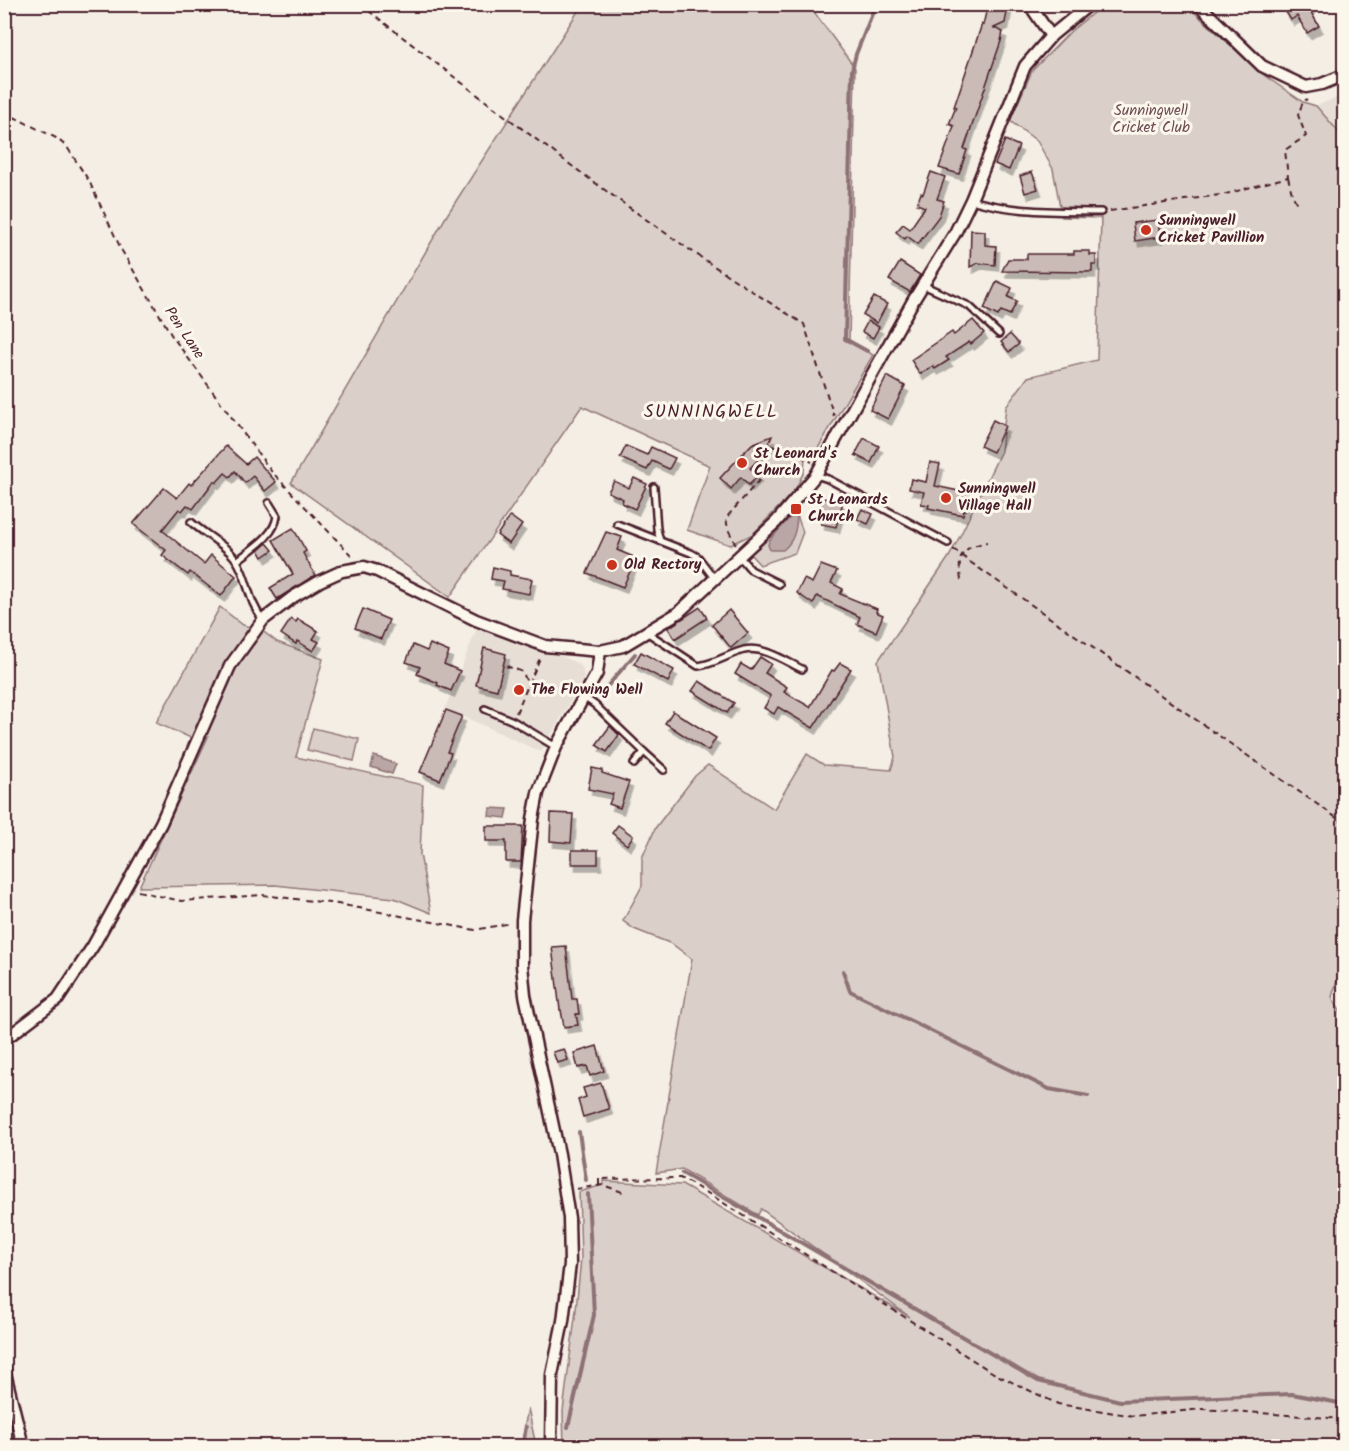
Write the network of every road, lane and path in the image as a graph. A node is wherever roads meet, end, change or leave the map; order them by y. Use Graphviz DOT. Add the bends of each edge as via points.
graph roads {
  1 [pos="360,4"];
  2 [pos="1029,4"];
  3 [pos="1090,4"];
  4 [pos="1198,4"];
  5 [pos="1051,36"];
  6 [pos="1344,75"];
  7 [pos="1306,100"];
  8 [pos="4,112"];
  9 [pos="1288,177"];
  10 [pos="971,201"];
  11 [pos="1298,206"];
  12 [pos="1101,212"];
  13 [pos="923,285"];
  14 [pos="999,334"];
  15 [pos="845,424"];
  16 [pos="818,471"];
  17 [pos="654,487"];
  18 [pos="269,503"];
  19 [pos="191,522"];
  20 [pos="617,524"];
  21 [pos="660,541"];
  22 [pos="987,542"];
  23 [pos="950,546"];
  24 [pos="742,555"];
  25 [pos="961,555"];
  26 [pos="237,561"];
  27 [pos="359,567"];
  28 [pos="715,579"];
  29 [pos="961,580"];
  30 [pos="779,584"];
  31 [pos="263,620"];
  32 [pos="648,633"];
  33 [pos="544,646"];
  34 [pos="600,651"];
  35 [pos="506,666"];
  36 [pos="698,666"];
  37 [pos="802,669"];
  38 [pos="697,674"];
  39 [pos="528,686"];
  40 [pos="585,698"];
  41 [pos="485,709"];
  42 [pos="513,721"];
  43 [pos="556,747"];
  44 [pos="644,752"];
  45 [pos="634,764"];
  46 [pos="664,770"];
  47 [pos="1344,823"];
  48 [pos="126,888"];
  49 [pos="522,920"];
  50 [pos="4,1040"];
  51 [pos="599,1185"];
  52 [pos="576,1189"];
  53 [pos="626,1193"];
  54 [pos="4,1370"];
  55 [pos="1344,1419"];
  56 [pos="23,1446"];
  57 [pos="551,1446"];
  1 -- 15 [label="path" via="558,156 738,284 804,324 833,416"];
  2 -- 5 [label="street"];
  3 -- 5 [label="street"];
  4 -- 6 [label="street" via="1262,66 1306,87"];
  5 -- 10 [label="street" via="1025,66"];
  7 -- 9 [label="path" via="1298,115 1306,136 1286,150"];
  8 -- 27 [label="path, Pen Lane" via="67,147 172,336 272,471"];
  9 -- 11 [label="path"];
  9 -- 12 [label="path" via="1226,194"];
  10 -- 12 [label="lane" via="1023,212"];
  10 -- 13 [label="street"];
  13 -- 14 [label="lane" via="969,306"];
  13 -- 15 [label="street"];
  15 -- 16 [label="street"];
  16 -- 23 [label="lane"];
  16 -- 24 [label="street" via="776,522"];
  16 -- 24 [label="path" via="788,450 771,446 761,478 726,518"];
  17 -- 21 [label="lane"];
  18 -- 26 [label="lane" via="277,516 276,525"];
  19 -- 26 [label="lane"];
  20 -- 21 [label="lane"];
  21 -- 28 [label="lane" via="698,557"];
  22 -- 25 [label="path" via="972,546"];
  23 -- 25 [label="path"];
  24 -- 28 [label="street"];
  24 -- 30 [label="lane" via="751,570"];
  25 -- 29 [label="path"];
  25 -- 47 [label="path"];
  26 -- 31 [label="lane" via="253,608"];
  27 -- 31 [label="street" via="320,581"];
  27 -- 33 [label="street" via="377,571 476,620"];
  28 -- 32 [label="street" via="678,613"];
  31 -- 48 [label="street" via="230,666 161,823"];
  32 -- 34 [label="street" via="623,646"];
  32 -- 36 [label="lane"];
  33 -- 34 [label="street"];
  33 -- 39 [label="path"];
  34 -- 40 [label="street" via="597,673"];
  35 -- 39 [label="path" via="523,672"];
  36 -- 37 [label="lane" via="750,649 761,650"];
  36 -- 38 [label="lane"];
  39 -- 42 [label="path"];
  40 -- 43 [label="street"];
  40 -- 44 [label="lane"];
  41 -- 42 [label="lane"];
  42 -- 43 [label="lane"];
  43 -- 49 [label="street" via="532,819"];
  44 -- 45 [label="lane"];
  44 -- 46 [label="lane"];
  48 -- 49 [label="path" via="181,901 274,896 475,930"];
  48 -- 50 [label="street" via="58,999"];
  49 -- 57 [label="street" via="525,995 560,1154 569,1218 570,1264 552,1375"];
  51 -- 52 [label="path"];
  51 -- 53 [label="path"];
  51 -- 55 [label="path" via="599,1179 680,1178 995,1374 1058,1404 1134,1416 1202,1409"];
  54 -- 56 [label="street"];
}
